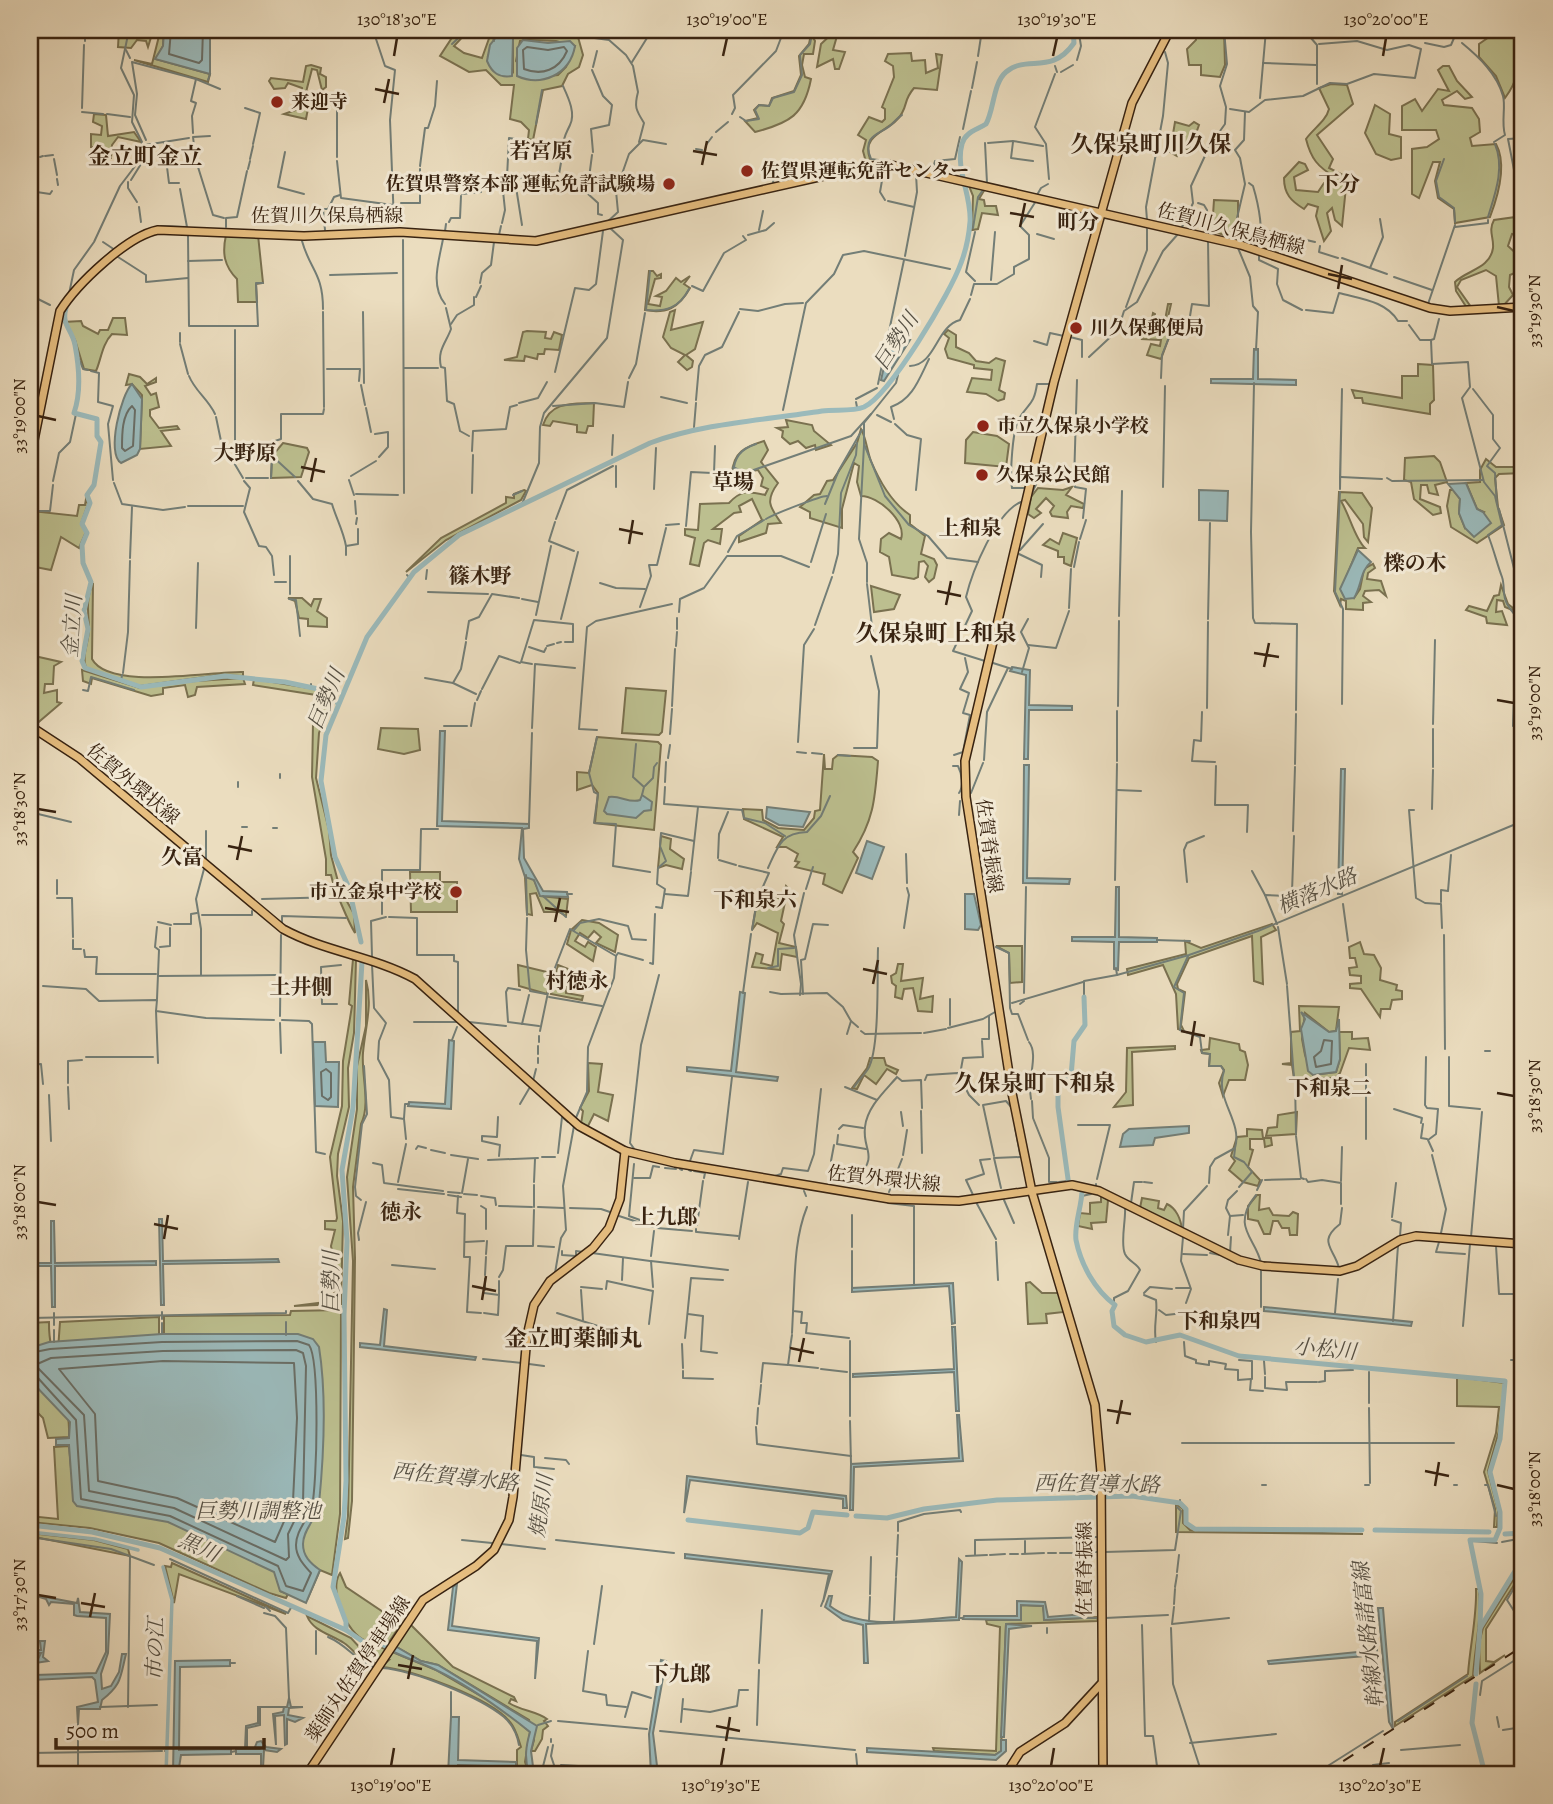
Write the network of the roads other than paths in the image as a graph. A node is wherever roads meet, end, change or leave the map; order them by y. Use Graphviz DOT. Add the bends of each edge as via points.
graph roads {
  1 [pos="1170,30"];
  2 [pos="1103,214"];
  3 [pos="1523,307"];
  4 [pos="30,460"];
  5 [pos="30,726"];
  6 [pos="625,1151"];
  7 [pos="1032,1192"];
  8 [pos="1523,1244"];
  9 [pos="1101,1684"];
  10 [pos="307,1774"];
  11 [pos="1006,1774"];
  12 [pos="1103,1774"];
  1 -- 2 [label="main road, 佐賀脊振線" via="1136,90"];
  2 -- 3 [label="main road, 佐賀川久保鳥栖線" via="1266,252 1430,308"];
  2 -- 4 [label="main road, 佐賀川久保鳥栖線" via="899,166 874,165 526,242 423,233 304,236 158,230 137,237 65,303 55,326"];
  2 -- 7 [label="main road, 佐賀脊振線" via="1054,382 965,761 979,884"];
  5 -- 6 [label="main road, 佐賀外環状線" via="79,758 270,920 298,937 393,967 432,992 579,1126"];
  6 -- 7 [label="main road, 佐賀外環状線" via="886,1199 959,1201"];
  6 -- 10 [label="main road, 薬師丸佐賀停車場線" via="620,1199 609,1228 593,1248 540,1293 530,1320 506,1530 494,1550 476,1566 430,1592"];
  7 -- 8 [label="main road, 佐賀外環状線" via="1069,1186 1099,1191 1239,1260 1263,1266 1340,1271 1416,1236"];
  7 -- 9 [label="main road, 佐賀脊振線" via="1093,1398 1099,1438"];
  9 -- 11 [label="main road" via="1065,1723 1020,1752"];
  9 -- 12 [label="main road, 佐賀脊振線"];
}
